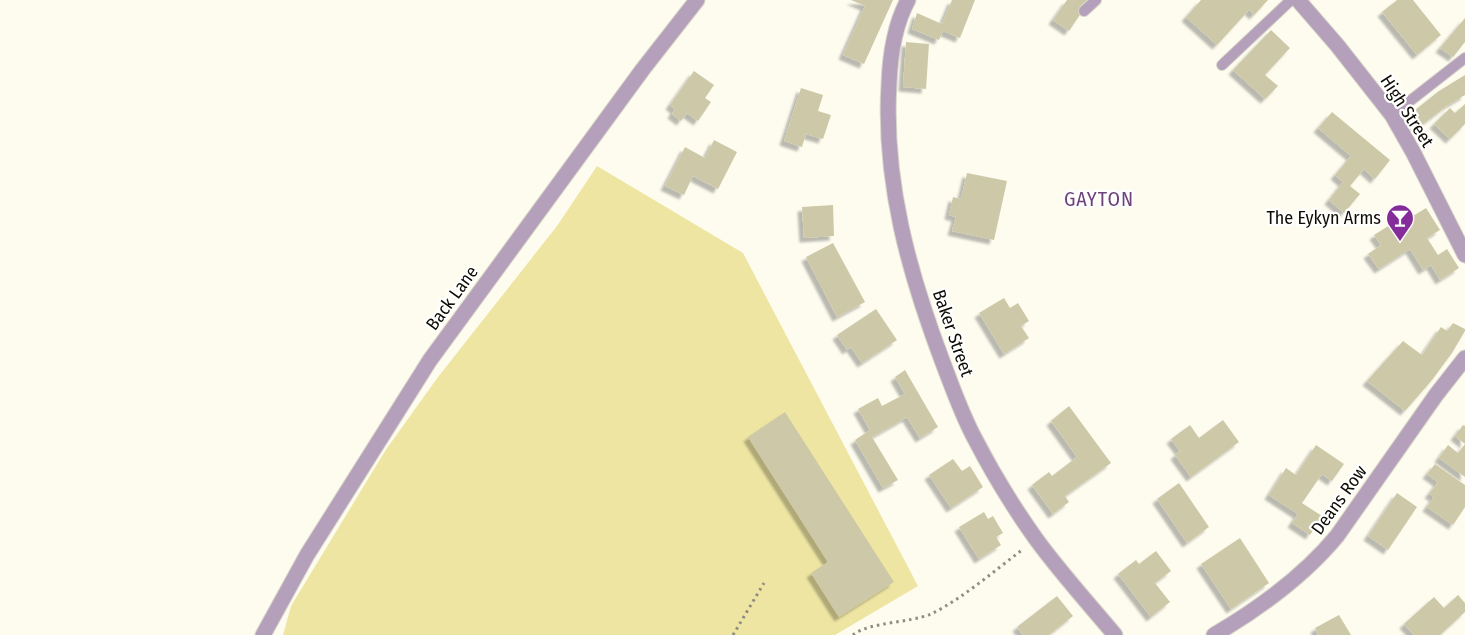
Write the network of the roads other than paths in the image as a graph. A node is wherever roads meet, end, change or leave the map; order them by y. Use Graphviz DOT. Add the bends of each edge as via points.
graph roads {
  1 [pos="698,0"];
  2 [pos="908,0"];
  3 [pos="1096,0"];
  4 [pos="1291,0"];
  5 [pos="1298,0"];
  6 [pos="1084,12"];
  7 [pos="1465,58"];
  8 [pos="1222,65"];
  9 [pos="1392,115"];
  10 [pos="1465,254"];
  11 [pos="1465,358"];
  12 [pos="263,635"];
  13 [pos="1115,635"];
  14 [pos="1214,635"];
  1 -- 12 [label="street, Back Lane" via="643,69 430,360 307,555"];
  2 -- 13 [label="street, Baker Street" via="892,51 887,115 891,173 909,260 930,330 958,402 989,465 1036,539"];
  3 -- 6 [label="lane"];
  4 -- 8 [label="lane"];
  5 -- 9 [label="street, High Street"];
  7 -- 9 [label="lane"];
  9 -- 10 [label="street, High Street"];
  11 -- 14 [label="street, Deans Row" via="1323,554 1260,606"];
}
